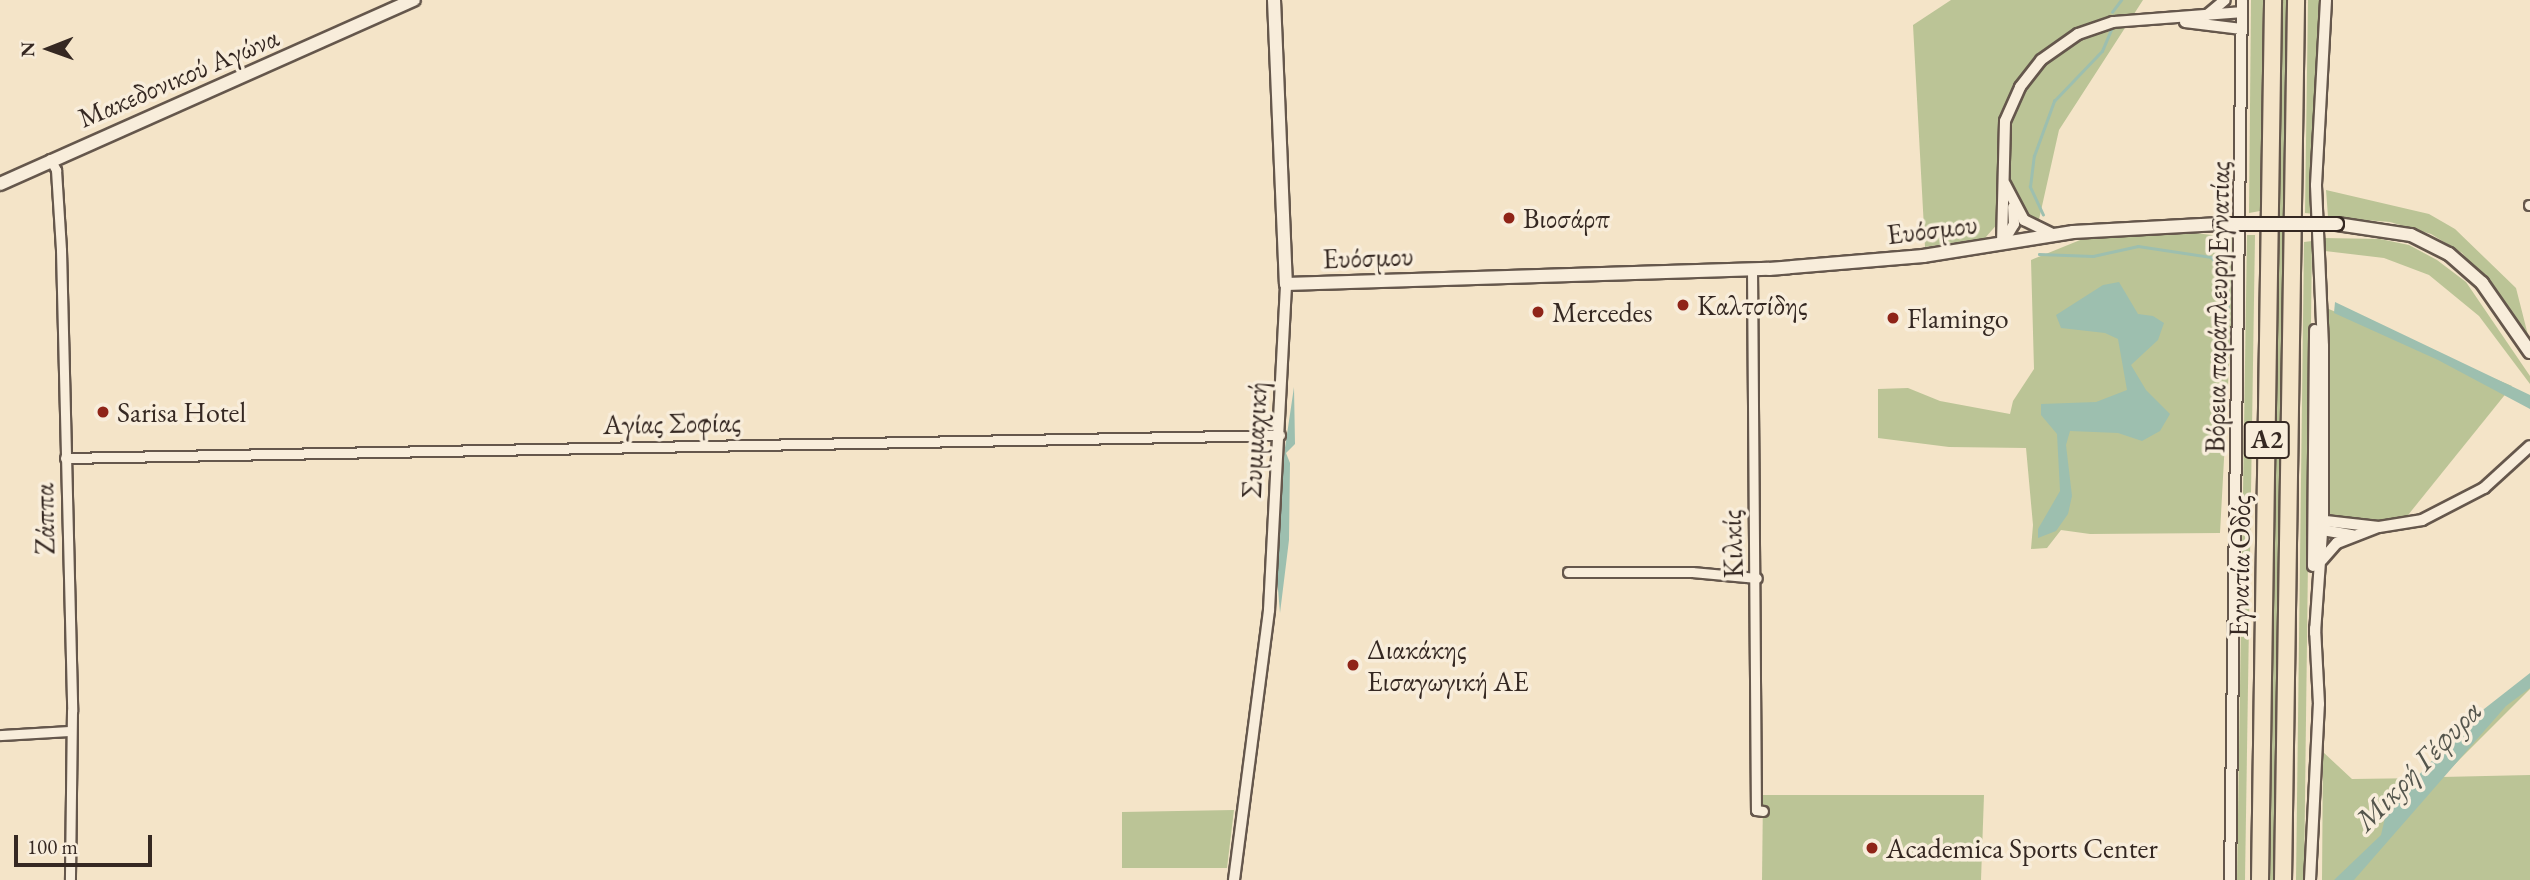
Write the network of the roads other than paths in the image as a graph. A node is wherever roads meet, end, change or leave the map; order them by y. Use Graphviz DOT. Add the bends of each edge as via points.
graph roads {
  1 [pos="414,0"];
  2 [pos="1274,0"];
  3 [pos="2225,0"];
  4 [pos="2242,0"];
  5 [pos="2273,0"];
  6 [pos="2296,0"];
  7 [pos="2326,0"];
  8 [pos="2242,12"];
  9 [pos="2207,15"];
  10 [pos="2170,19"];
  11 [pos="2242,29"];
  12 [pos="50,159"];
  13 [pos="2003,179"];
  14 [pos="0,184"];
  15 [pos="2013,204"];
  16 [pos="2056,235"];
  17 [pos="2002,244"];
  18 [pos="1752,270"];
  19 [pos="1286,284"];
  20 [pos="2530,352"];
  21 [pos="1280,435"];
  22 [pos="2530,446"];
  23 [pos="65,458"];
  24 [pos="2317,520"];
  25 [pos="2379,527"];
  26 [pos="2321,533"];
  27 [pos="2362,535"];
  28 [pos="2319,566"];
  29 [pos="1567,572"];
  30 [pos="1756,578"];
  31 [pos="2315,633"];
  32 [pos="69,731"];
  33 [pos="0,735"];
  34 [pos="1763,811"];
  35 [pos="70,880"];
  36 [pos="1234,880"];
  37 [pos="2230,880"];
  38 [pos="2260,880"];
  39 [pos="2283,880"];
  40 [pos="2310,880"];
  1 -- 12 [label="main road, Μακεδονικού Αγώνα"];
  2 -- 19 [label="main road, Συμμαχική"];
  3 -- 9 [label="street"];
  4 -- 8 [label="street, Βόρεια παράπλευρηΕγνατίας"];
  5 -- 38 [label="highway, Εγνατία Οδός / Α2"];
  6 -- 39 [label="highway, Εγνατία Οδός / Α2"];
  7 -- 24 [label="street" via="2316,185 2323,346"];
  8 -- 9 [label="street"];
  8 -- 11 [label="street, Βόρεια παράπλευρηΕγνατίας"];
  9 -- 10 [label="street"];
  10 -- 11 [label="street"];
  10 -- 13 [label="street, Ευόσμου" via="2096,26 2041,60 2020,87 2008,113"];
  11 -- 37 [label="street, Βόρεια παράπλευρηΕγνατίας"];
  12 -- 14 [label="main road, Μακεδονικού Αγώνα"];
  12 -- 23 [label="street, Ζάππα" via="56,170 61,250"];
  13 -- 15 [label="street"];
  13 -- 17 [label="street, Ευόσμου"];
  15 -- 16 [label="street" via="2030,225"];
  15 -- 17 [label="street" via="2014,224"];
  16 -- 17 [label="main road, Ευόσμου"];
  16 -- 20 [label="main road, Ευόσμου, bridge" via="2220,224 2337,224 2411,235 2448,254 2482,283"];
  17 -- 18 [label="main road, Ευόσμου" via="1836,265"];
  18 -- 19 [label="main road, Ευόσμου"];
  18 -- 30 [label="street, Κιλκίς"];
  19 -- 21 [label="street, Συμμαχική"];
  21 -- 23 [label="street, Αγίας Σοφίας"];
  21 -- 36 [label="street, Συμμαχική" via="1264,671"];
  22 -- 25 [label="street" via="2462,503 2422,520"];
  23 -- 32 [label="street, Ζάππα"];
  24 -- 25 [label="street"];
  24 -- 26 [label="street"];
  24 -- 31 [label="street"];
  25 -- 27 [label="street"];
  26 -- 27 [label="street"];
  26 -- 28 [label="street"];
  27 -- 28 [label="street" via="2329,548"];
  28 -- 31 [label="street"];
  29 -- 30 [label="street" via="1692,572"];
  30 -- 34 [label="street, Κιλκίς" via="1756,810"];
  31 -- 40 [label="street" via="2319,704"];
  32 -- 33 [label="street"];
  32 -- 35 [label="street, Ζάππα"];
}
